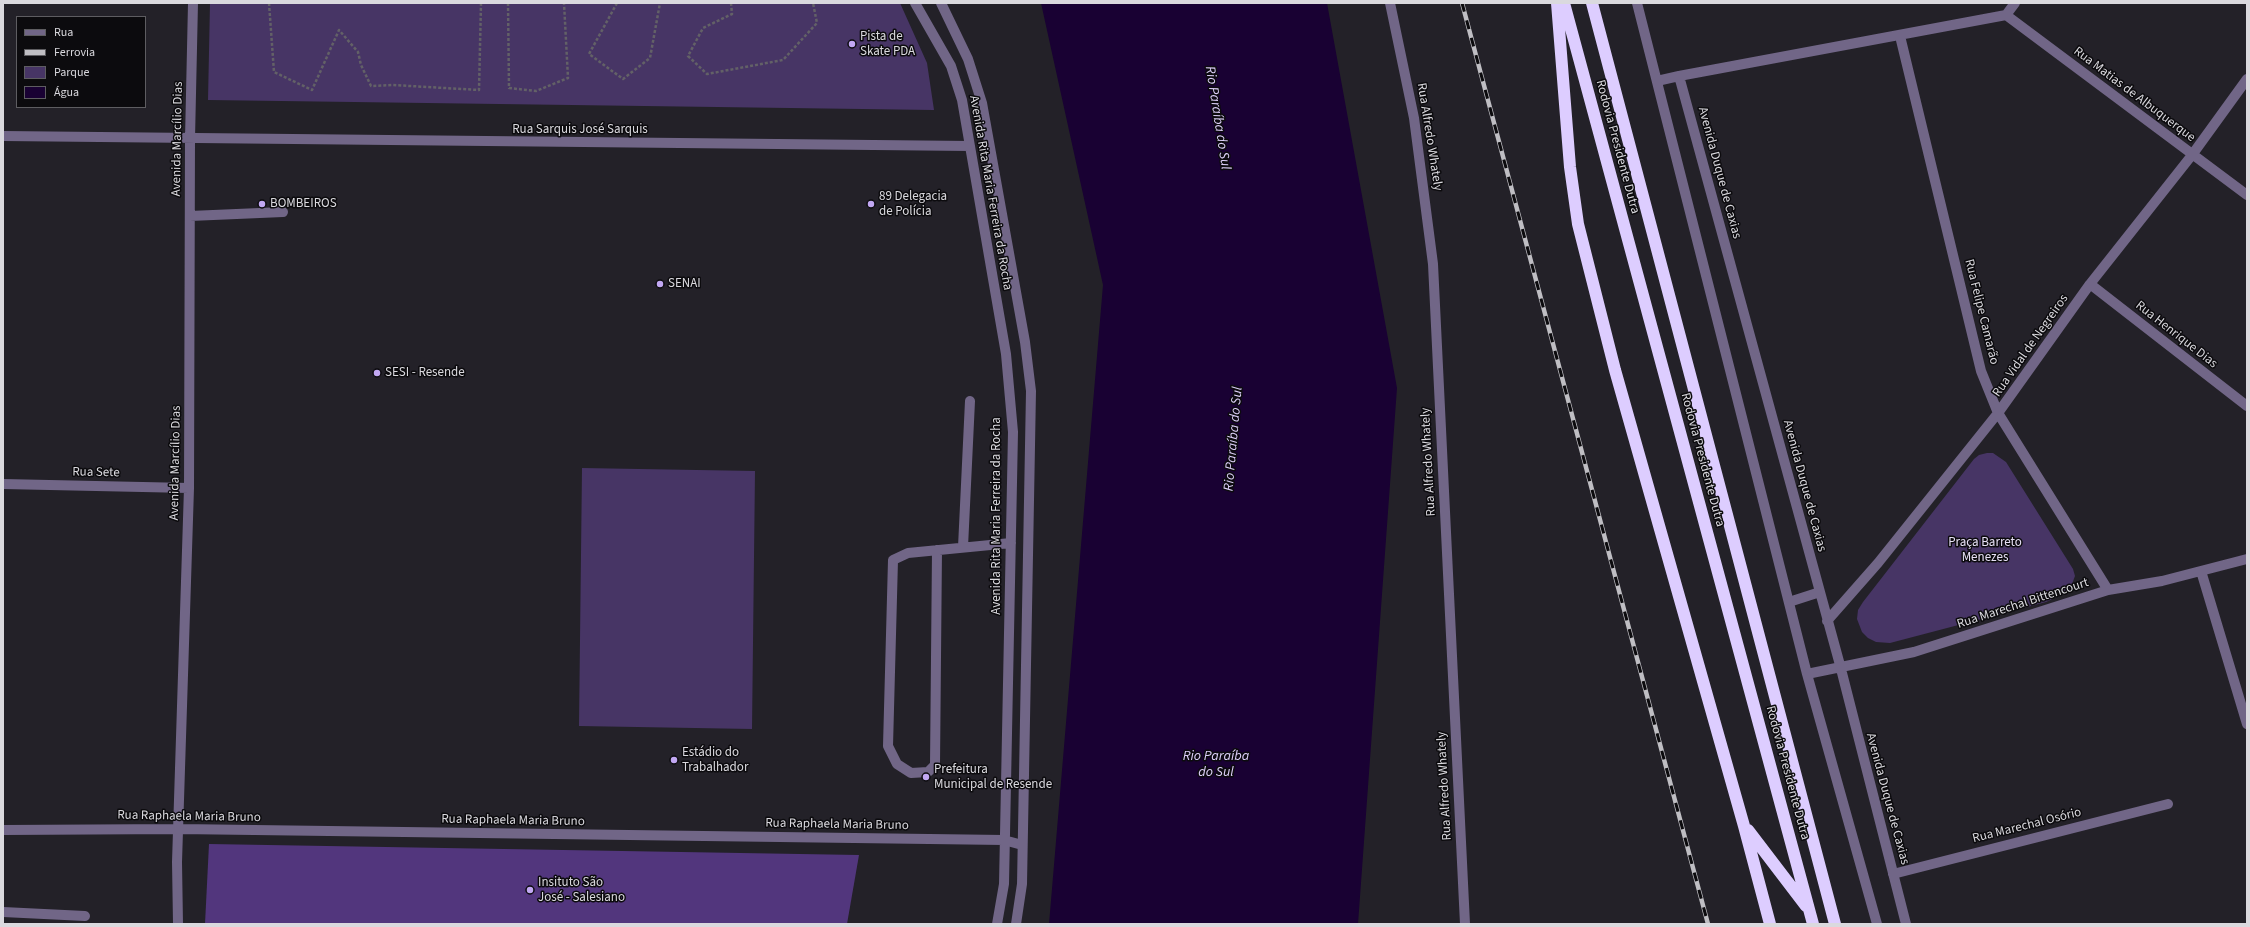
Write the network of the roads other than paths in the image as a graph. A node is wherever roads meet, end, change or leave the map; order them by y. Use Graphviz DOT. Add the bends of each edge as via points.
graph roads {
  1 [pos="193,3"];
  2 [pos="915,3"];
  3 [pos="941,3"];
  4 [pos="1390,3"];
  5 [pos="1557,3"];
  6 [pos="1564,3"];
  7 [pos="1592,3"];
  8 [pos="1637,3"];
  9 [pos="2015,3"];
  10 [pos="2006,15"];
  11 [pos="1900,36"];
  12 [pos="1679,76"];
  13 [pos="2247,79"];
  14 [pos="1657,81"];
  15 [pos="3,136"];
  16 [pos="190,139"];
  17 [pos="970,146"];
  18 [pos="2192,155"];
  19 [pos="2247,195"];
  20 [pos="283,212"];
  21 [pos="190,216"];
  22 [pos="2090,284"];
  23 [pos="970,401"];
  24 [pos="2247,406"];
  25 [pos="1998,413"];
  26 [pos="3,484"];
  27 [pos="189,488"];
  28 [pos="1010,543"];
  29 [pos="963,547"];
  30 [pos="938,550"];
  31 [pos="2247,559"];
  32 [pos="2202,571"];
  33 [pos="2108,590"];
  34 [pos="1820,592"];
  35 [pos="1789,602"];
  36 [pos="1827,621"];
  37 [pos="1840,665"];
  38 [pos="1807,674"];
  39 [pos="2247,724"];
  40 [pos="2168,804"];
  41 [pos="1744,826"];
  42 [pos="178,829"];
  43 [pos="3,830"];
  44 [pos="1004,840"];
  45 [pos="1022,845"];
  46 [pos="1893,874"];
  47 [pos="1810,910"];
  48 [pos="3,912"];
  49 [pos="85,916"];
  50 [pos="178,924"];
  51 [pos="997,924"];
  52 [pos="1016,924"];
  53 [pos="1465,924"];
  54 [pos="1770,924"];
  55 [pos="1813,924"];
  56 [pos="1835,924"];
  57 [pos="1877,924"];
  58 [pos="1906,924"];
  1 -- 16 [label="street, Avenida Marcílio Dias"];
  2 -- 17 [label="street, Avenida Rita Maria Ferreira da Rocha" via="951,66 962,100"];
  3 -- 45 [label="street, Avenida Rita Maria Ferreira da Rocha" via="968,58 982,103 1031,391"];
  4 -- 53 [label="street, Rua Alfredo Whately" via="1414,118 1433,264"];
  5 -- 41 [label="highway" via="1570,167 1578,224 1615,370"];
  6 -- 47 [label="highway, Rodovia Presidente Dutra"];
  7 -- 56 [label="highway, Rodovia Presidente Dutra"];
  8 -- 14 [label="street"];
  9 -- 10 [label="street"];
  10 -- 11 [label="street"];
  10 -- 18 [label="street, Rua Matias de Albuquerque"];
  11 -- 12 [label="street"];
  11 -- 25 [label="street, Rua Felipe Camarão" via="1982,371"];
  12 -- 14 [label="street"];
  12 -- 34 [label="street, Avenida Duque de Caxias"];
  13 -- 18 [label="street, Rua Vidal de Negreiros"];
  14 -- 35 [label="street"];
  15 -- 16 [label="street, Rua Sarquis José Sarquis"];
  16 -- 17 [label="street, Rua Sarquis José Sarquis"];
  16 -- 21 [label="street, Avenida Marcílio Dias"];
  17 -- 28 [label="street, Avenida Rita Maria Ferreira da Rocha" via="1006,354 1013,432"];
  18 -- 19 [label="street, Rua Matias de Albuquerque"];
  18 -- 22 [label="street, Rua Vidal de Negreiros"];
  20 -- 21 [label="street"];
  21 -- 27 [label="street, Avenida Marcílio Dias"];
  22 -- 24 [label="street, Rua Henrique Dias"];
  22 -- 25 [label="street, Rua Vidal de Negreiros"];
  23 -- 29 [label="street"];
  25 -- 33 [label="street, Rua Felipe Camarão"];
  25 -- 36 [label="street, Rua Vidal de Negreiros"];
  26 -- 27 [label="street, Rua Sete"];
  27 -- 42 [label="street, Avenida Marcílio Dias"];
  28 -- 29 [label="street"];
  28 -- 44 [label="street, Avenida Rita Maria Ferreira da Rocha"];
  29 -- 30 [label="street"];
  30 -- 30 [label="street" via="935,765 928,772 911,773 897,764 888,746 893,560 908,553"];
  31 -- 32 [label="street, Rua Marechal Bittencourt"];
  32 -- 33 [label="street, Rua Marechal Bittencourt"];
  32 -- 39 [label="street"];
  33 -- 37 [label="street, Rua Marechal Bittencourt" via="1914,652"];
  34 -- 35 [label="street"];
  34 -- 36 [label="street, Avenida Duque de Caxias"];
  35 -- 38 [label="street"];
  36 -- 37 [label="street, Avenida Duque de Caxias"];
  37 -- 38 [label="street, Rua Marechal Bittencourt"];
  37 -- 46 [label="street, Avenida Duque de Caxias"];
  38 -- 57 [label="street"];
  40 -- 46 [label="street, Rua Marechal Osório"];
  41 -- 47 [label="highway"];
  41 -- 54 [label="highway"];
  42 -- 43 [label="street, Rua Raphaela Maria Bruno"];
  42 -- 44 [label="street, Rua Raphaela Maria Bruno"];
  42 -- 50 [label="street, Avenida Marcílio Dias"];
  44 -- 45 [label="street, Rua Raphaela Maria Bruno"];
  44 -- 51 [label="street, Avenida Rita Maria Ferreira da Rocha" via="1004,884"];
  45 -- 52 [label="street, Avenida Rita Maria Ferreira da Rocha" via="1022,884"];
  46 -- 58 [label="street, Avenida Duque de Caxias"];
  47 -- 55 [label="highway, Rodovia Presidente Dutra"];
  48 -- 49 [label="street"];
}
